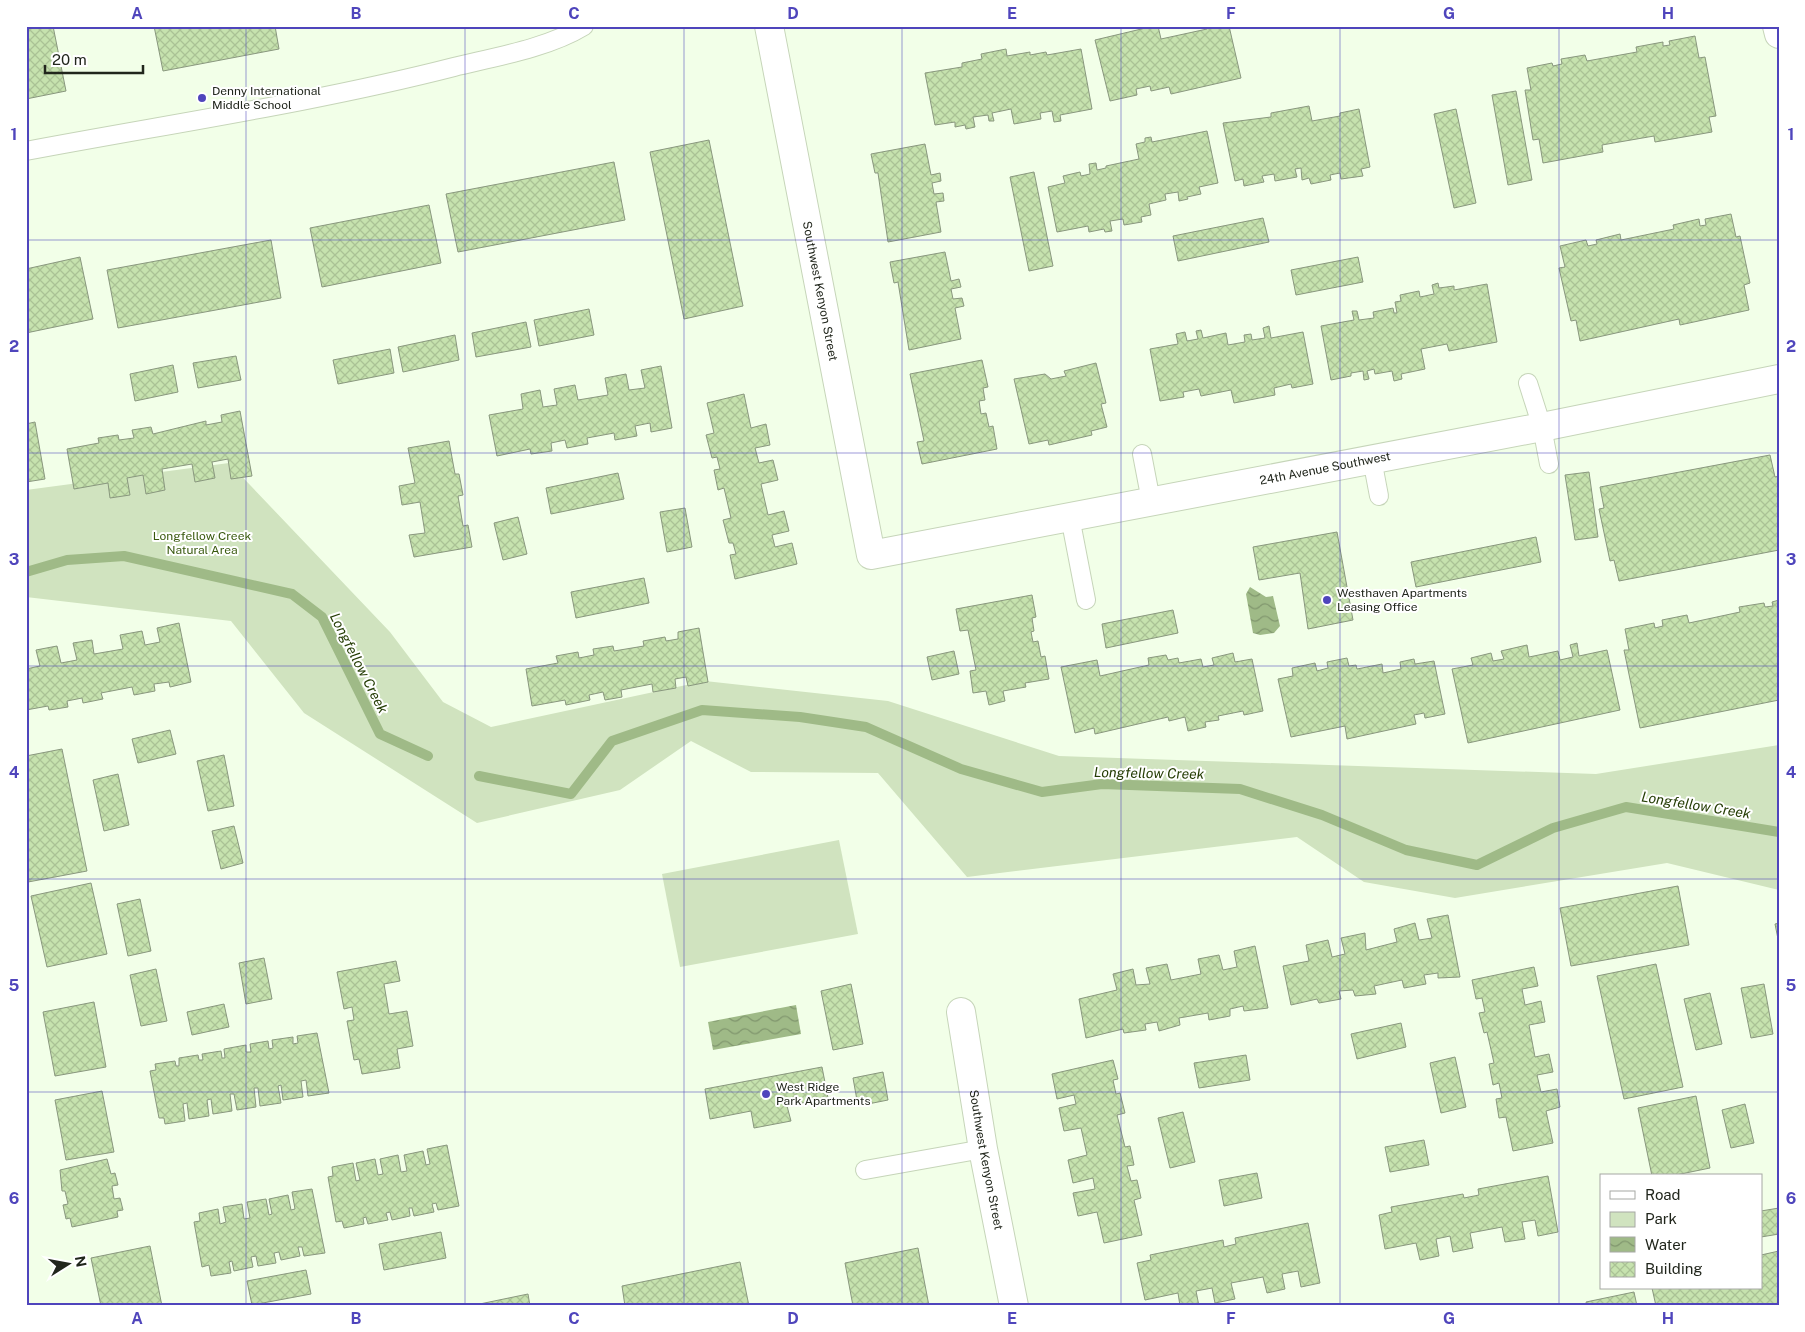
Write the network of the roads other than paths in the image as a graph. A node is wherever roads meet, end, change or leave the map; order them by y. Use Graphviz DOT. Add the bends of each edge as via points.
graph roads {
  1 [pos="584,26"];
  2 [pos="769,26"];
  3 [pos="1777,26"];
  4 [pos="1779,34"];
  5 [pos="26,151"];
  6 [pos="1779,379"];
  7 [pos="1528,383"];
  8 [pos="1542,427"];
  9 [pos="1142,454"];
  10 [pos="1372,459"];
  11 [pos="1549,464"];
  12 [pos="1379,496"];
  13 [pos="1151,502"];
  14 [pos="1070,517"];
  15 [pos="871,555"];
  16 [pos="1086,600"];
  17 [pos="961,1012"];
  18 [pos="983,1149"];
  19 [pos="865,1170"];
  20 [pos="1014,1306"];
  1 -- 5 [label="lane" via="509,53 395,82"];
  2 -- 15 [label="street, Southwest Kenyon Street"];
  3 -- 4 [label="street"];
  6 -- 8 [label="street, 24th Avenue Southwest"];
  7 -- 8 [label="lane"];
  8 -- 10 [label="street, 24th Avenue Southwest"];
  8 -- 11 [label="lane"];
  9 -- 13 [label="lane"];
  10 -- 12 [label="lane"];
  10 -- 13 [label="street, 24th Avenue Southwest"];
  13 -- 14 [label="street, 24th Avenue Southwest"];
  14 -- 15 [label="street, 24th Avenue Southwest"];
  14 -- 16 [label="lane"];
  17 -- 18 [label="street, Southwest Kenyon Street"];
  18 -- 19 [label="lane"];
  18 -- 20 [label="street, Southwest Kenyon Street"];
}
